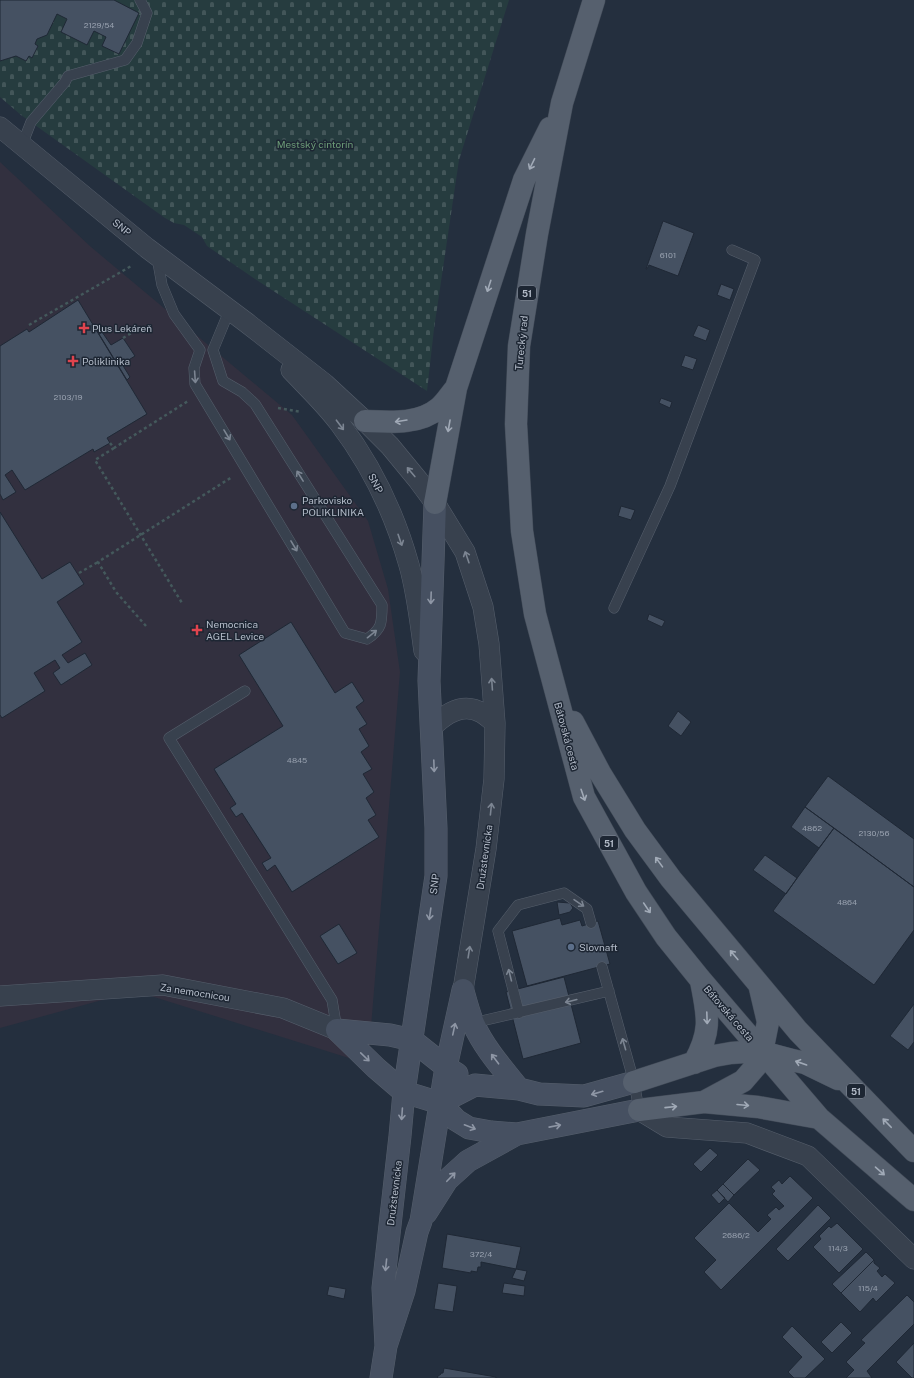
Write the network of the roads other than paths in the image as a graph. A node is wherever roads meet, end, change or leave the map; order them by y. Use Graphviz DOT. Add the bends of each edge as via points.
graph roads {
  1 [pos="140,0"];
  2 [pos="594,0"];
  3 [pos="562,103"];
  4 [pos="0,127"];
  5 [pos="22,145"];
  6 [pos="732,250"];
  7 [pos="157,256"];
  8 [pos="230,309"];
  9 [pos="247,322"];
  10 [pos="200,350"];
  11 [pos="213,350"];
  12 [pos="456,388"];
  13 [pos="365,421"];
  14 [pos="435,503"];
  15 [pos="614,608"];
  16 [pos="429,681"];
  17 [pos="555,690"];
  18 [pos="245,691"];
  19 [pos="495,723"];
  20 [pos="432,727"];
  21 [pos="591,923"];
  22 [pos="602,966"];
  23 [pos="145,975"];
  24 [pos="700,979"];
  25 [pos="759,984"];
  26 [pos="163,985"];
  27 [pos="463,990"];
  28 [pos="609,992"];
  29 [pos="0,996"];
  30 [pos="519,1013"];
  31 [pos="473,1024"];
  32 [pos="337,1030"];
  33 [pos="412,1040"];
  34 [pos="762,1052"];
  35 [pos="694,1063"];
  36 [pos="446,1067"];
  37 [pos="634,1082"];
  38 [pos="850,1084"];
  39 [pos="475,1085"];
  40 [pos="519,1089"];
  41 [pos="404,1092"];
  42 [pos="704,1102"];
  43 [pos="440,1103"];
  44 [pos="639,1110"];
  45 [pos="819,1118"];
  46 [pos="517,1134"];
  47 [pos="914,1151"];
  48 [pos="914,1200"];
  49 [pos="421,1221"];
  50 [pos="914,1259"];
  51 [pos="386,1346"];
  52 [pos="381,1378"];
  1 -- 5 [label="lane" via="146,13 137,43 125,60 68,76 31,122"];
  2 -- 3 [label="main road, Turecký rad / 51"];
  3 -- 12 [label="main road, one-way" via="524,180"];
  3 -- 17 [label="main road, Turecký rad / 51" via="519,346 516,424 522,531 535,614"];
  4 -- 5 [label="street, SNP"];
  5 -- 7 [label="street, SNP"];
  6 -- 15 [label="lane" via="755,260 670,486"];
  7 -- 8 [label="street, SNP"];
  7 -- 10 [label="lane" via="162,285 174,314"];
  8 -- 9 [label="street, SNP"];
  8 -- 11 [label="lane"];
  9 -- 13 [label="street, SNP" via="325,384"];
  9 -- 16 [label="street, SNP, one-way" via="340,424 361,454 380,491 396,525 409,566"];
  10 -- 11 [label="lane"];
  10 -- 11 [label="lane, one-way" via="194,368 195,384 345,633 367,638 375,634 382,622 382,606 255,404 242,392 223,381"];
  12 -- 13 [label="main road, one-way" via="440,408 426,416 398,423"];
  12 -- 14 [label="main road, one-way"];
  14 -- 13 [label="street, SNP, one-way" via="390,446"];
  14 -- 16 [label="main road, SNP, one-way"];
  19 -- 14 [label="street, SNP, one-way" via="489,644 483,607 465,552"];
  16 -- 20 [label="main road, SNP"];
  17 -- 24 [label="main road, Bátovská cesta / 51, one-way" via="584,797 636,892"];
  25 -- 17 [label="main road, Bátovská cesta / 51, one-way" via="671,879 635,830 600,773"];
  18 -- 32 [label="lane" via="170,738 332,1000"];
  19 -- 20 [label="street" via="473,709 461,708 450,712"];
  27 -- 19 [label="street, Družstevnícka, one-way" via="486,849 494,779"];
  20 -- 33 [label="main road, SNP, one-way" via="436,876"];
  30 -- 21 [label="lane, one-way" via="498,931 518,905 564,893 587,909"];
  22 -- 28 [label="lane"];
  23 -- 26 [label="lane"];
  24 -- 34 [label="main road, Bátovská cesta / 51"];
  24 -- 35 [label="main road, one-way" via="707,1010 707,1030 703,1047"];
  25 -- 34 [label="main road" via="768,1022"];
  25 -- 38 [label="main road, Bátovská cesta / 51" via="798,1031"];
  26 -- 29 [label="street, Za nemocnicou"];
  26 -- 32 [label="street, Za nemocnicou" via="283,1008"];
  27 -- 31 [label="main road"];
  36 -- 27 [label="main road, one-way"];
  28 -- 30 [label="lane, one-way"];
  37 -- 28 [label="lane, one-way"];
  30 -- 31 [label="lane"];
  40 -- 31 [label="main road, one-way" via="492,1055"];
  32 -- 33 [label="main road" via="390,1035"];
  32 -- 41 [label="main road, one-way"];
  33 -- 36 [label="main road"];
  33 -- 41 [label="main road, Družstevnícka"];
  34 -- 35 [label="main road" via="731,1053"];
  38 -- 34 [label="main road, one-way" via="805,1063"];
  34 -- 42 [label="main road" via="756,1066 743,1081"];
  34 -- 45 [label="main road, Bátovská cesta / 51"];
  35 -- 37 [label="main road"];
  36 -- 39 [label="main road"];
  36 -- 43 [label="main road"];
  37 -- 40 [label="main road, one-way" via="584,1096 539,1094"];
  37 -- 44 [label="lane"];
  47 -- 38 [label="main road, Bátovská cesta / 51, one-way"];
  39 -- 40 [label="main road"];
  39 -- 43 [label="main road"];
  41 -- 43 [label="main road"];
  41 -- 51 [label="main road, Družstevnícka, one-way" via="383,1288"];
  44 -- 42 [label="main road, one-way"];
  42 -- 45 [label="main road, one-way" via="758,1107"];
  43 -- 46 [label="main road, one-way" via="456,1120 469,1128"];
  43 -- 49 [label="main road"];
  46 -- 44 [label="main road, one-way"];
  44 -- 50 [label="street" via="667,1127 747,1133 808,1156"];
  45 -- 48 [label="main road, Bátovská cesta / 51, one-way"];
  49 -- 46 [label="main road, one-way" via="448,1180 468,1161"];
  49 -- 51 [label="main road, Družstevnícka" via="404,1291"];
  51 -- 52 [label="main road, Družstevnícka"];
}
